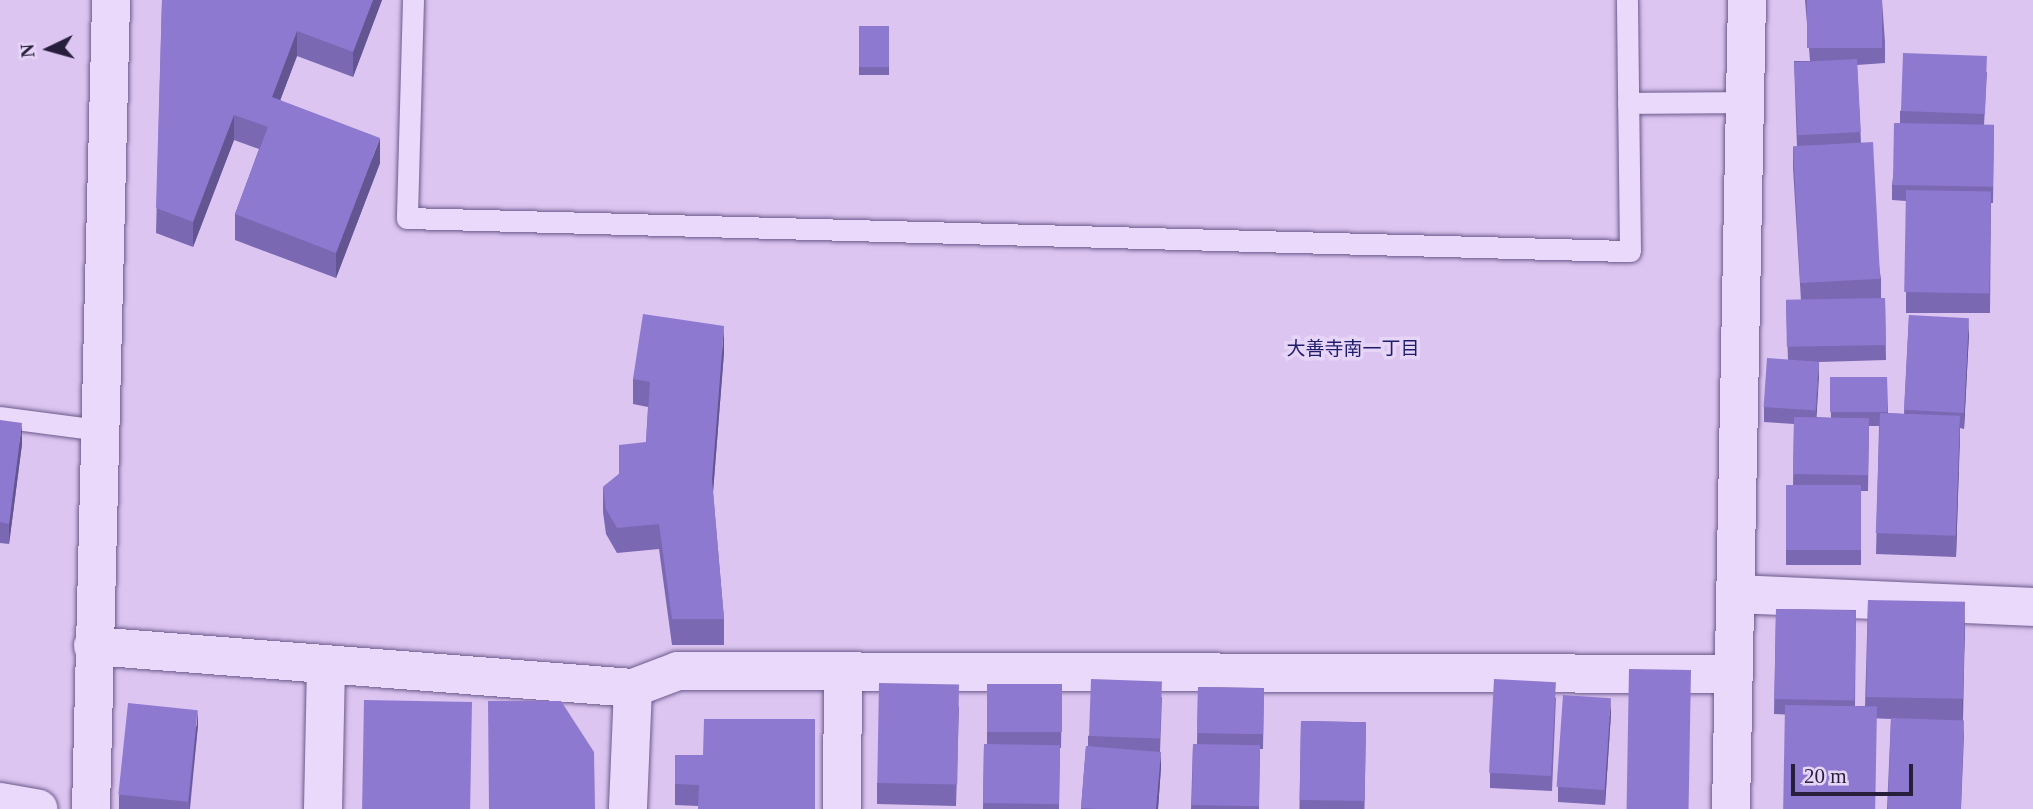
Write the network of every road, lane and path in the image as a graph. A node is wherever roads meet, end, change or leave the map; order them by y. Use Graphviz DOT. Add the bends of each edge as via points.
graph roads {
  1 [pos="111,0"];
  2 [pos="413,0"];
  3 [pos="1627,0"];
  4 [pos="1747,0"];
  5 [pos="1745,102"];
  6 [pos="1628,103"];
  7 [pos="0,416"];
  8 [pos="99,430"];
  9 [pos="1737,594"];
  10 [pos="2033,607"];
  11 [pos="93,646"];
  12 [pos="326,664"];
  13 [pos="843,674"];
  14 [pos="1733,674"];
  15 [pos="633,688"];
  16 [pos="0,802"];
  17 [pos="38,809"];
  18 [pos="91,809"];
  19 [pos="323,809"];
  20 [pos="628,809"];
  21 [pos="842,809"];
  22 [pos="1731,809"];
  1 -- 8 [label="street"];
  2 -- 6 [label="lane" via="407,218 1630,251"];
  3 -- 6 [label="lane"];
  4 -- 5 [label="street"];
  5 -- 6 [label="lane"];
  5 -- 9 [label="street"];
  7 -- 8 [label="lane"];
  8 -- 11 [label="street"];
  9 -- 10 [label="street"];
  9 -- 14 [label="street"];
  11 -- 12 [label="street"];
  11 -- 18 [label="street"];
  12 -- 15 [label="street"];
  12 -- 19 [label="street"];
  13 -- 14 [label="street"];
  13 -- 15 [label="street" via="678,671"];
  13 -- 21 [label="street"];
  14 -- 22 [label="street"];
  15 -- 20 [label="street"];
  16 -- 17 [label="street"];
}
